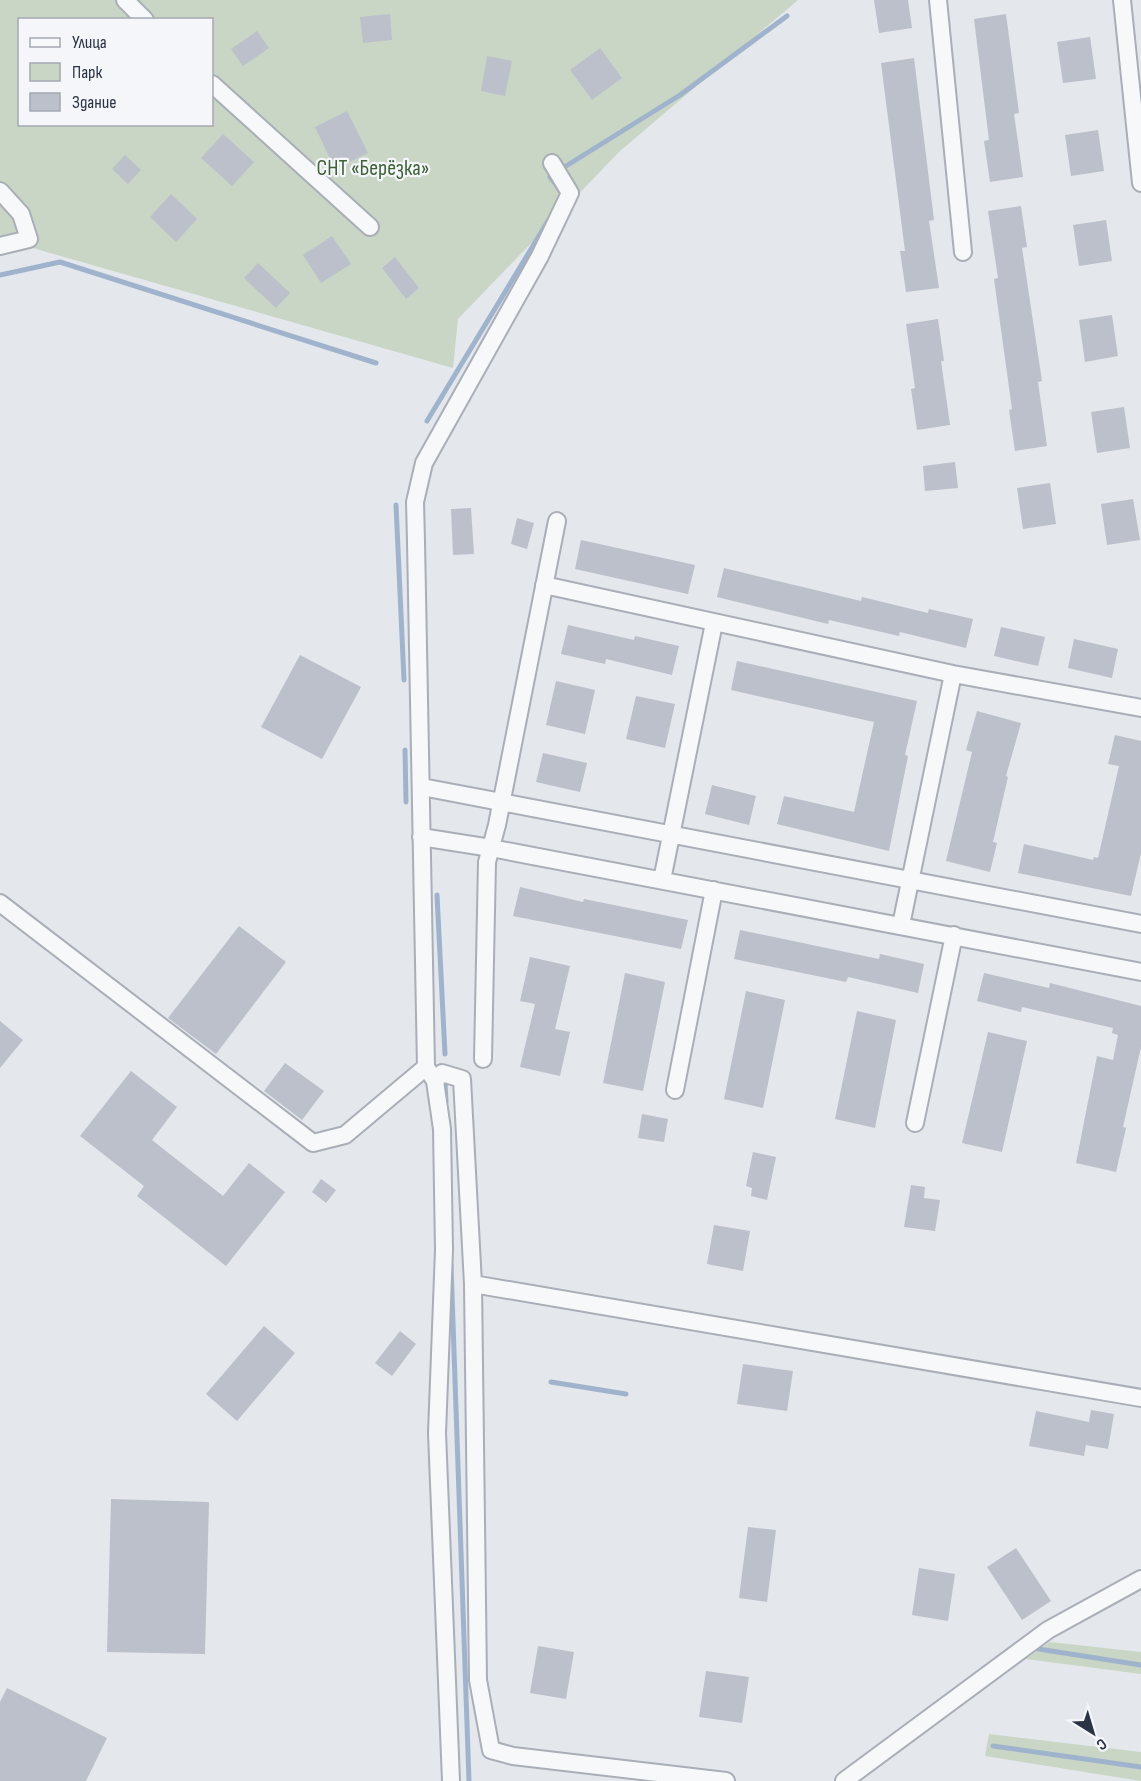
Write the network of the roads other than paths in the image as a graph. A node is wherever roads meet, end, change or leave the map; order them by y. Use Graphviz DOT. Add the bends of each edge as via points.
graph roads {
  1 [pos="125,0"];
  2 [pos="938,0"];
  3 [pos="1122,0"];
  4 [pos="143,18"];
  5 [pos="213,85"];
  6 [pos="552,163"];
  7 [pos="1141,183"];
  8 [pos="0,191"];
  9 [pos="370,227"];
  10 [pos="0,246"];
  11 [pos="963,252"];
  12 [pos="557,521"];
  13 [pos="544,585"];
  14 [pos="714,622"];
  15 [pos="953,674"];
  16 [pos="1141,708"];
  17 [pos="422,787"];
  18 [pos="501,804"];
  19 [pos="671,836"];
  20 [pos="421,837"];
  21 [pos="491,848"];
  22 [pos="662,880"];
  23 [pos="911,881"];
  24 [pos="714,890"];
  25 [pos="0,903"];
  26 [pos="1141,924"];
  27 [pos="901,925"];
  28 [pos="954,935"];
  29 [pos="1141,972"];
  30 [pos="483,1059"];
  31 [pos="430,1074"];
  32 [pos="675,1090"];
  33 [pos="915,1123"];
  34 [pos="473,1284"];
  35 [pos="1141,1398"];
  36 [pos="1141,1579"];
  37 [pos="451,1781"];
  38 [pos="726,1781"];
  39 [pos="844,1781"];
  1 -- 4 [label="street"];
  2 -- 11 [label="street"];
  3 -- 7 [label="street"];
  5 -- 9 [label="street"];
  6 -- 17 [label="street" via="570,193 540,256 424,463 415,502"];
  8 -- 10 [label="street" via="21,214 29,239"];
  12 -- 13 [label="street"];
  13 -- 14 [label="street"];
  13 -- 18 [label="street"];
  14 -- 15 [label="street"];
  14 -- 19 [label="street"];
  15 -- 16 [label="street"];
  15 -- 23 [label="street"];
  17 -- 18 [label="street"];
  17 -- 20 [label="street"];
  18 -- 19 [label="street"];
  18 -- 21 [label="street"];
  19 -- 22 [label="street"];
  19 -- 23 [label="street"];
  20 -- 21 [label="street"];
  20 -- 31 [label="street"];
  21 -- 22 [label="street"];
  21 -- 30 [label="street" via="487,862"];
  22 -- 24 [label="street"];
  23 -- 26 [label="street"];
  23 -- 27 [label="street"];
  24 -- 27 [label="street"];
  24 -- 32 [label="street"];
  25 -- 31 [label="street" via="313,1143 345,1135"];
  27 -- 28 [label="street"];
  28 -- 29 [label="street"];
  28 -- 33 [label="street"];
  31 -- 34 [label="street" via="442,1073 462,1080"];
  31 -- 37 [label="street" via="442,1129 444,1250 437,1433"];
  34 -- 35 [label="street"];
  34 -- 38 [label="street" via="477,1680 491,1750 513,1756"];
  36 -- 39 [label="street" via="1048,1630"];
}
